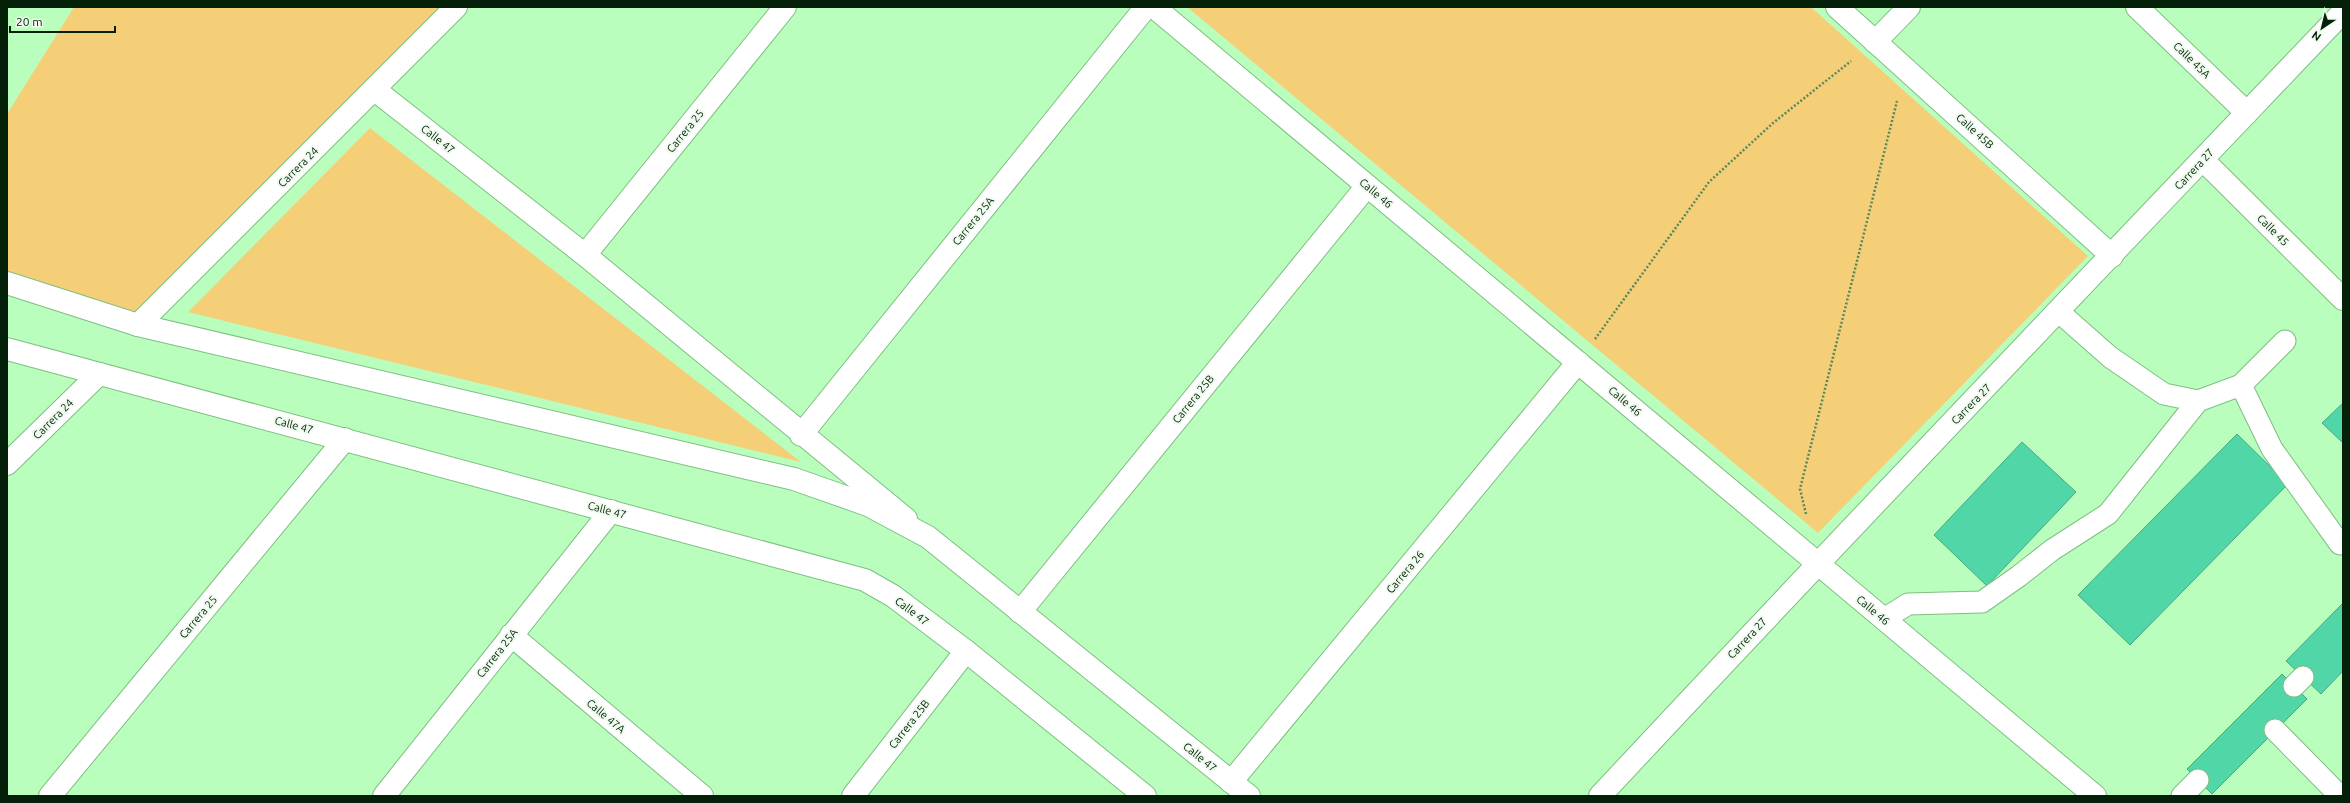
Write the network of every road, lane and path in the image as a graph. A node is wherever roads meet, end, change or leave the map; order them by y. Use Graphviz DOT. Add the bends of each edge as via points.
graph roads {
  1 [pos="456,7"];
  2 [pos="785,7"];
  3 [pos="1146,7"];
  4 [pos="1154,7"];
  5 [pos="1836,7"];
  6 [pos="1909,7"];
  7 [pos="2137,7"];
  8 [pos="2343,12"];
  9 [pos="1875,42"];
  10 [pos="1905,69"];
  11 [pos="375,90"];
  12 [pos="2247,113"];
  13 [pos="2203,160"];
  14 [pos="1367,186"];
  15 [pos="585,255"];
  16 [pos="2112,256"];
  17 [pos="7,283"];
  18 [pos="2343,299"];
  19 [pos="2059,312"];
  20 [pos="138,325"];
  21 [pos="2285,341"];
  22 [pos="7,349"];
  23 [pos="1578,362"];
  24 [pos="99,374"];
  25 [pos="2241,385"];
  26 [pos="2198,401"];
  27 [pos="801,434"];
  28 [pos="345,439"];
  29 [pos="7,464"];
  30 [pos="611,511"];
  31 [pos="1807,518"];
  32 [pos="928,537"];
  33 [pos="2340,544"];
  34 [pos="1817,563"];
  35 [pos="1020,612"];
  36 [pos="1884,619"];
  37 [pos="511,635"];
  38 [pos="966,651"];
  39 [pos="2275,730"];
  40 [pos="2198,780"];
  41 [pos="1231,782"];
  42 [pos="50,796"];
  43 [pos="384,796"];
  44 [pos="702,796"];
  45 [pos="853,796"];
  46 [pos="1145,796"];
  47 [pos="1249,796"];
  48 [pos="1600,796"];
  49 [pos="2095,796"];
  50 [pos="2182,796"];
  51 [pos="2340,796"];
  1 -- 11 [label="street, Carrera 24"];
  2 -- 15 [label="street, Carrera 25"];
  3 -- 27 [label="street, Carrera 25A"];
  4 -- 14 [label="street, Calle 46"];
  5 -- 9 [label="street, Calle 45B"];
  6 -- 9 [label="street"];
  7 -- 12 [label="street, Calle 45A"];
  8 -- 12 [label="street, Carrera 27"];
  9 -- 10 [label="street, Calle 45B"];
  9 -- 23 [label="path" via="1773,123 1709,182"];
  10 -- 16 [label="street, Calle 45B"];
  10 -- 31 [label="path" via="1800,489"];
  11 -- 15 [label="street, Calle 47"];
  11 -- 20 [label="street, Carrera 24"];
  12 -- 13 [label="street, Carrera 27"];
  13 -- 16 [label="street, Carrera 27"];
  13 -- 18 [label="street, Calle 45"];
  14 -- 23 [label="street, Calle 46"];
  14 -- 35 [label="street, Carrera 25B"];
  15 -- 27 [label="street, Calle 47"];
  16 -- 19 [label="street, Carrera 27"];
  17 -- 20 [label="street, Calle 47"];
  19 -- 26 [label="lane" via="2110,357 2164,394"];
  19 -- 34 [label="street, Carrera 27"];
  20 -- 32 [label="street, Calle 47" via="794,479 868,505"];
  21 -- 25 [label="lane"];
  22 -- 24 [label="street, Calle 47"];
  23 -- 34 [label="street, Calle 46"];
  23 -- 41 [label="street, Carrera 26"];
  24 -- 28 [label="street, Calle 47"];
  24 -- 29 [label="street, Carrera 24"];
  25 -- 26 [label="lane"];
  25 -- 33 [label="lane" via="2272,449"];
  26 -- 36 [label="lane" via="2108,514 2052,550 1982,602 1908,604"];
  27 -- 32 [label="street, Calle 47"];
  28 -- 30 [label="street, Calle 47"];
  28 -- 42 [label="street, Carrera 25"];
  30 -- 37 [label="street, Carrera 25A"];
  30 -- 38 [label="street, Calle 47" via="865,580 893,596"];
  32 -- 35 [label="street, Calle 47"];
  34 -- 36 [label="street, Calle 46"];
  34 -- 48 [label="street, Carrera 27"];
  35 -- 41 [label="street, Calle 47"];
  36 -- 49 [label="street, Calle 46"];
  37 -- 43 [label="street, Carrera 25A"];
  37 -- 44 [label="street, Calle 47A"];
  38 -- 45 [label="street, Carrera 25B"];
  38 -- 46 [label="street, Calle 47"];
  39 -- 51 [label="lane"];
  40 -- 50 [label="lane"];
  41 -- 47 [label="street, Calle 47"];
}
